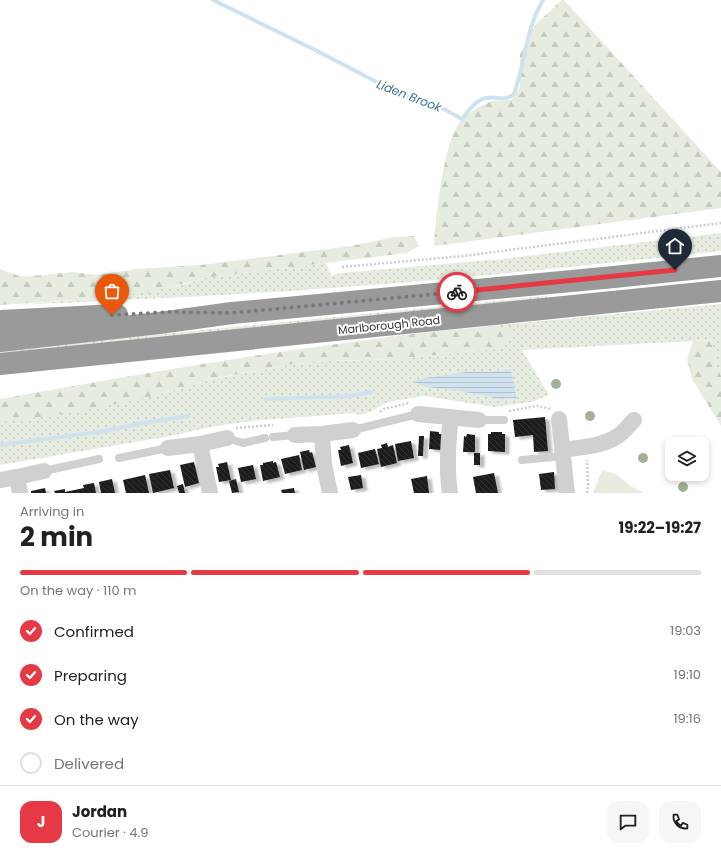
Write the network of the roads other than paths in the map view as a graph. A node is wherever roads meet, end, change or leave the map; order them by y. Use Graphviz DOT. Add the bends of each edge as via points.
graph roads {
  1 [pos="721,266"];
  2 [pos="721,291"];
  3 [pos="232,313"];
  4 [pos="0,321"];
  5 [pos="0,341"];
  6 [pos="201,344"];
  7 [pos="0,364"];
  8 [pos="0,378"];
  9 [pos="418,414"];
  10 [pos="451,417"];
  11 [pos="559,418"];
  12 [pos="479,420"];
  13 [pos="504,420"];
  14 [pos="634,420"];
  15 [pos="353,430"];
  16 [pos="295,434"];
  17 [pos="322,434"];
  18 [pos="227,438"];
  19 [pos="200,444"];
  20 [pos="168,448"];
  21 [pos="563,453"];
  22 [pos="119,458"];
  23 [pos="99,459"];
  24 [pos="522,460"];
  25 [pos="44,471"];
  26 [pos="17,477"];
  27 [pos="0,480"];
  28 [pos="20,493"];
  29 [pos="210,493"];
  30 [pos="330,493"];
  31 [pos="450,493"];
  32 [pos="567,493"];
  1 -- 3 [label="highway"];
  2 -- 6 [label="highway, Marlborough Road"];
  3 -- 4 [label="highway" via="171,312"];
  3 -- 5 [label="highway"];
  6 -- 7 [label="highway"];
  6 -- 8 [label="highway"];
  9 -- 10 [label="street"];
  9 -- 15 [label="lane"];
  10 -- 12 [label="street"];
  10 -- 31 [label="street" via="448,441"];
  11 -- 21 [label="street"];
  12 -- 13 [label="lane"];
  14 -- 21 [label="street" via="612,440"];
  15 -- 17 [label="street"];
  16 -- 17 [label="street"];
  16 -- 18 [label="lane" via="243,443"];
  17 -- 30 [label="street" via="324,465"];
  18 -- 19 [label="street"];
  19 -- 20 [label="street"];
  19 -- 29 [label="street"];
  20 -- 22 [label="lane"];
  21 -- 24 [label="lane"];
  21 -- 32 [label="street"];
  23 -- 25 [label="lane"];
  25 -- 26 [label="street"];
  26 -- 27 [label="street"];
  26 -- 28 [label="street"];
}
